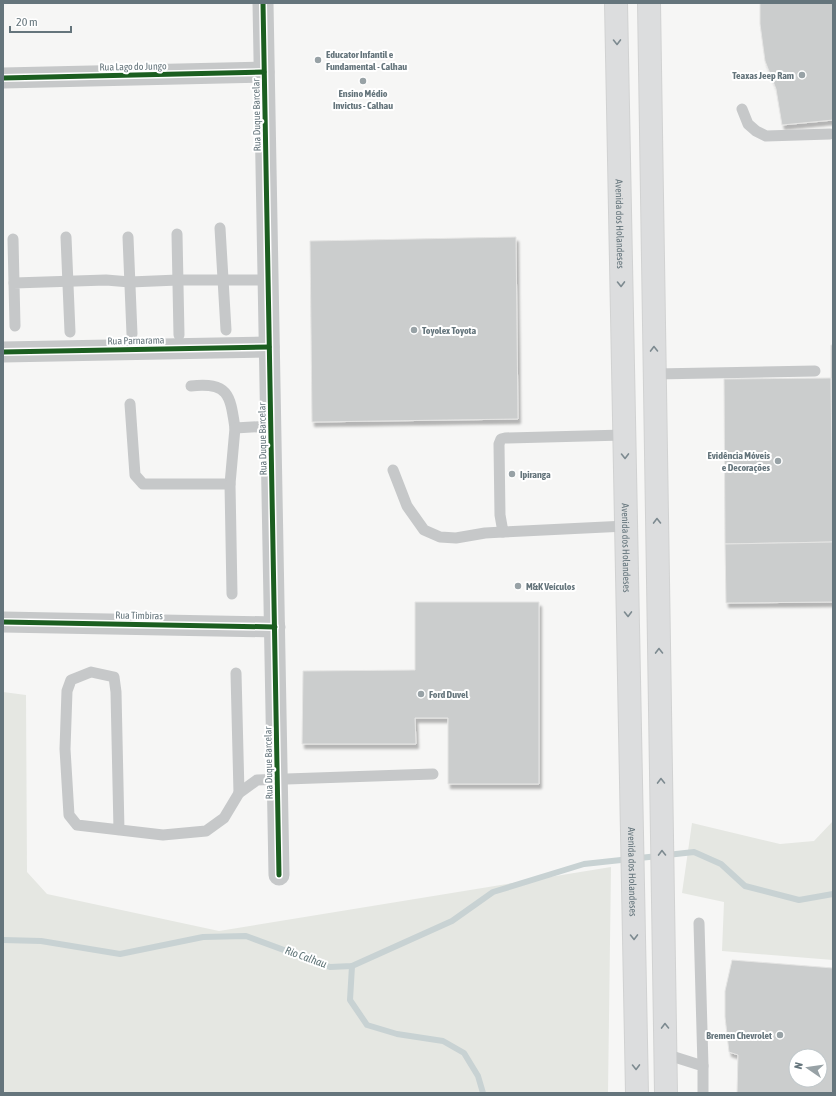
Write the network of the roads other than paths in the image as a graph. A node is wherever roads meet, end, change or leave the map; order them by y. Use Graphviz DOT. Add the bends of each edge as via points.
graph roads {
  1 [pos="262,3"];
  2 [pos="616,3"];
  3 [pos="649,3"];
  4 [pos="264,72"];
  5 [pos="3,78"];
  6 [pos="742,109"];
  7 [pos="830,134"];
  8 [pos="220,228"];
  9 [pos="177,234"];
  10 [pos="66,237"];
  11 [pos="128,237"];
  12 [pos="13,239"];
  13 [pos="178,280"];
  14 [pos="223,280"];
  15 [pos="268,280"];
  16 [pos="68,281"];
  17 [pos="130,282"];
  18 [pos="14,283"];
  19 [pos="15,326"];
  20 [pos="226,330"];
  21 [pos="70,332"];
  22 [pos="132,334"];
  23 [pos="179,335"];
  24 [pos="269,347"];
  25 [pos="3,352"];
  26 [pos="815,371"];
  27 [pos="655,374"];
  28 [pos="191,386"];
  29 [pos="130,404"];
  30 [pos="271,426"];
  31 [pos="235,428"];
  32 [pos="624,435"];
  33 [pos="393,470"];
  34 [pos="230,484"];
  35 [pos="626,526"];
  36 [pos="503,532"];
  37 [pos="232,594"];
  38 [pos="3,622"];
  39 [pos="275,627"];
  40 [pos="236,673"];
  41 [pos="433,774"];
  42 [pos="277,778"];
  43 [pos="239,793"];
  44 [pos="119,830"];
  45 [pos="279,875"];
  46 [pos="699,923"];
  47 [pos="665,1054"];
  48 [pos="703,1066"];
  49 [pos="637,1093"];
  50 [pos="666,1093"];
  51 [pos="703,1093"];
  1 -- 4 [label="street, Rua Duque Barcelar"];
  2 -- 32 [label="main road, Avenida dos Holandeses, one-way"];
  27 -- 3 [label="main road, one-way"];
  4 -- 5 [label="street, Rua Lago do Jungo"];
  4 -- 15 [label="street, Rua Duque Barcelar"];
  6 -- 7 [label="lane" via="748,124 766,136"];
  8 -- 14 [label="lane"];
  9 -- 13 [label="lane"];
  10 -- 16 [label="lane"];
  11 -- 17 [label="lane"];
  12 -- 18 [label="lane"];
  13 -- 14 [label="lane"];
  13 -- 17 [label="lane"];
  13 -- 23 [label="lane"];
  14 -- 15 [label="lane"];
  14 -- 20 [label="lane"];
  15 -- 24 [label="street, Rua Duque Barcelar"];
  16 -- 17 [label="lane"];
  16 -- 18 [label="lane"];
  16 -- 21 [label="lane"];
  17 -- 22 [label="lane"];
  18 -- 19 [label="lane"];
  24 -- 25 [label="street, Rua Parnarama"];
  24 -- 30 [label="street, Rua Duque Barcelar"];
  26 -- 27 [label="lane"];
  47 -- 27 [label="main road, one-way"];
  28 -- 31 [label="lane" via="217,386 226,392 231,403"];
  29 -- 34 [label="lane" via="135,475 143,484"];
  30 -- 31 [label="lane"];
  30 -- 39 [label="street, Rua Duque Barcelar"];
  31 -- 34 [label="lane"];
  32 -- 35 [label="main road, Avenida dos Holandeses, one-way"];
  32 -- 36 [label="lane" via="501,439 498,444 499,507"];
  33 -- 36 [label="lane" via="407,506 424,530 440,537 456,538"];
  34 -- 37 [label="lane"];
  35 -- 36 [label="lane"];
  35 -- 49 [label="main road, Avenida dos Holandeses, one-way"];
  38 -- 39 [label="street, Rua Timbiras"];
  39 -- 42 [label="street, Rua Duque Barcelar"];
  40 -- 43 [label="lane"];
  41 -- 42 [label="lane"];
  42 -- 43 [label="lane" via="257,780"];
  42 -- 45 [label="street, Rua Duque Barcelar"];
  43 -- 44 [label="lane" via="224,818 206,831 163,835"];
  44 -- 44 [label="lane" via="78,824 69,815 65,749 67,692 71,680 91,672 114,677"];
  46 -- 48 [label="lane"];
  47 -- 48 [label="lane"];
  47 -- 50 [label="main road"];
  48 -- 51 [label="lane"];
}
